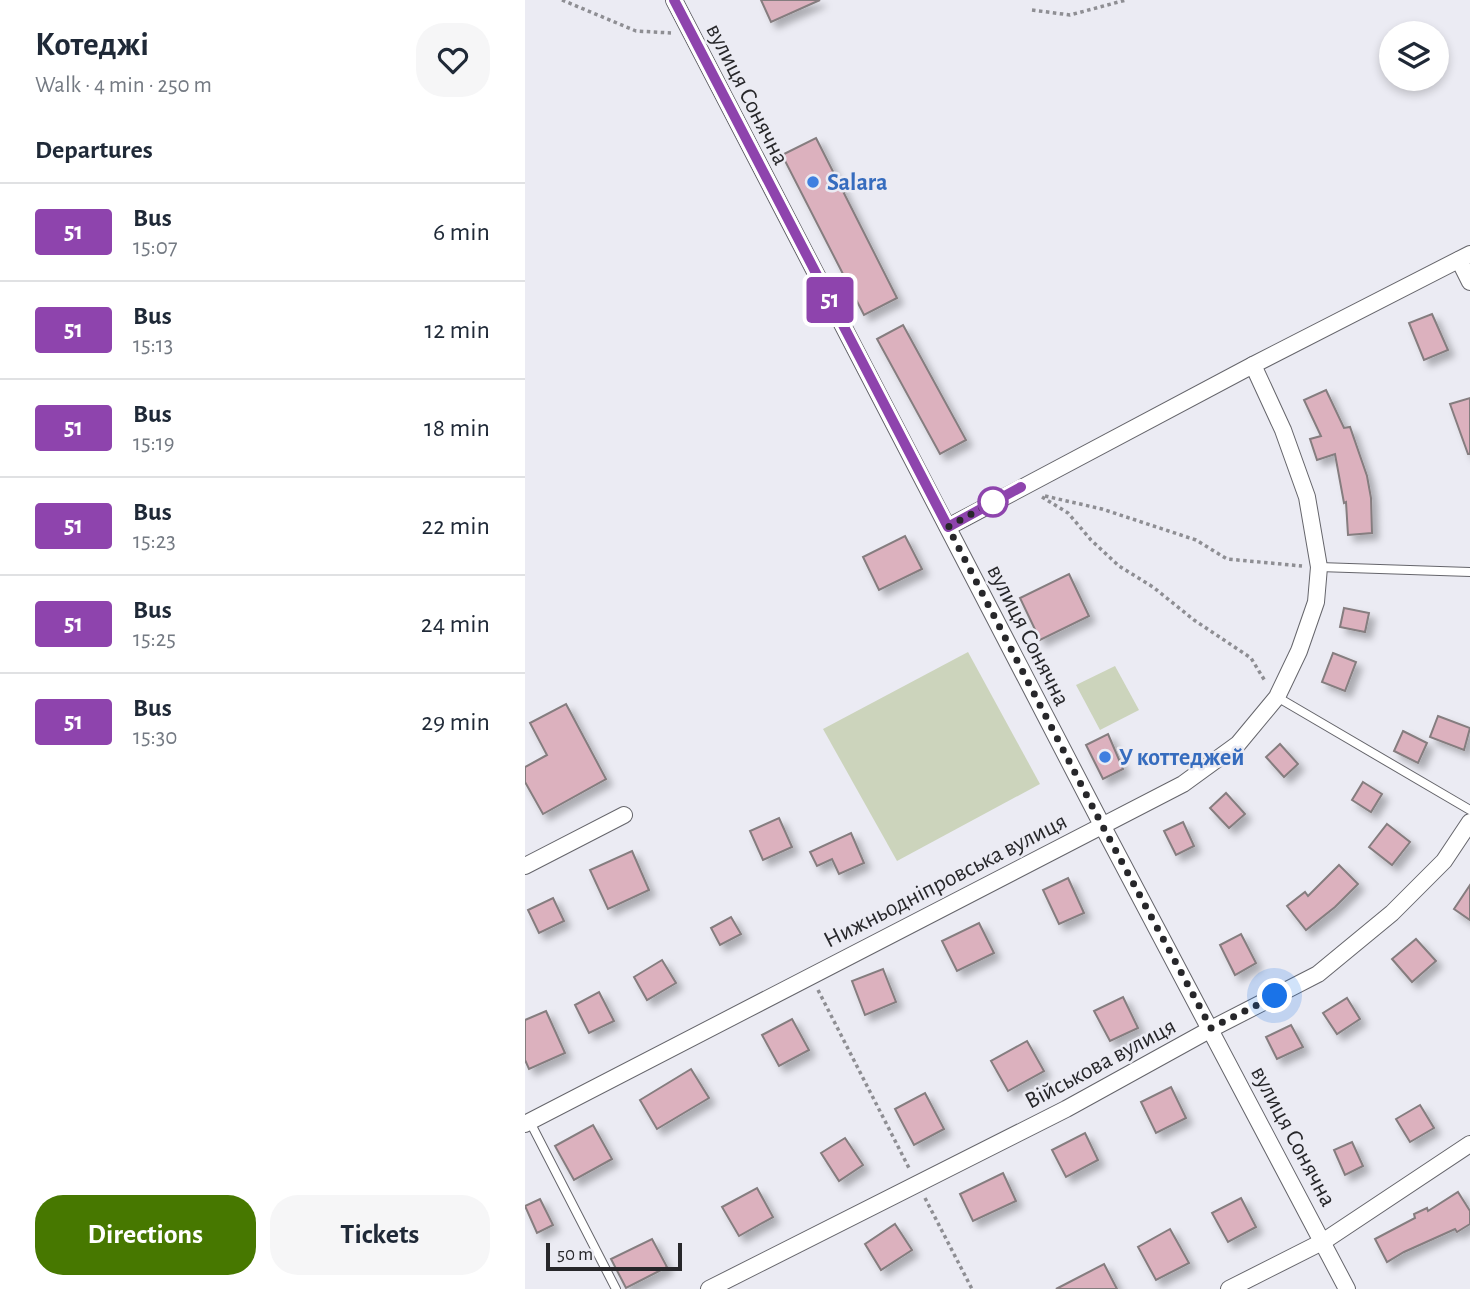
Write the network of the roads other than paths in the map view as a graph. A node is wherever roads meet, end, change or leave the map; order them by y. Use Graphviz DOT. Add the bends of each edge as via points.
graph roads {
  1 [pos="674,0"];
  2 [pos="1464,257"];
  3 [pos="1470,282"];
  4 [pos="1253,365"];
  5 [pos="948,527"];
  6 [pos="1319,567"];
  7 [pos="1470,572"];
  8 [pos="1277,697"];
  9 [pos="1470,810"];
  10 [pos="624,815"];
  11 [pos="1470,822"];
  12 [pos="1102,825"];
  13 [pos="525,866"];
  14 [pos="1211,1028"];
  15 [pos="527,1123"];
  16 [pos="1470,1144"];
  17 [pos="1324,1241"];
  18 [pos="616,1289"];
  19 [pos="709,1289"];
  20 [pos="1229,1289"];
  21 [pos="1347,1289"];
  1 -- 5 [label="street, вулиця Сонячна"];
  2 -- 3 [label="street"];
  2 -- 4 [label="street"];
  4 -- 5 [label="street"];
  4 -- 6 [label="street, Нижньодніпровська вулиця" via="1307,498"];
  5 -- 12 [label="street, вулиця Сонячна"];
  6 -- 7 [label="lane"];
  6 -- 8 [label="street, Нижньодніпровська вулиця" via="1316,602"];
  8 -- 9 [label="lane"];
  8 -- 12 [label="street, Нижньодніпровська вулиця" via="1238,744 1183,785"];
  10 -- 13 [label="street"];
  11 -- 14 [label="street, Військова вулиця" via="1444,861 1392,913 1318,974"];
  12 -- 14 [label="street, вулиця Сонячна"];
  12 -- 15 [label="street, Нижньодніпровська вулиця"];
  14 -- 17 [label="street, вулиця Сонячна"];
  14 -- 19 [label="street, Військова вулиця" via="1066,1108"];
  15 -- 18 [label="lane"];
  16 -- 17 [label="street"];
  17 -- 20 [label="street"];
  17 -- 21 [label="street, вулиця Сонячна"];
}
